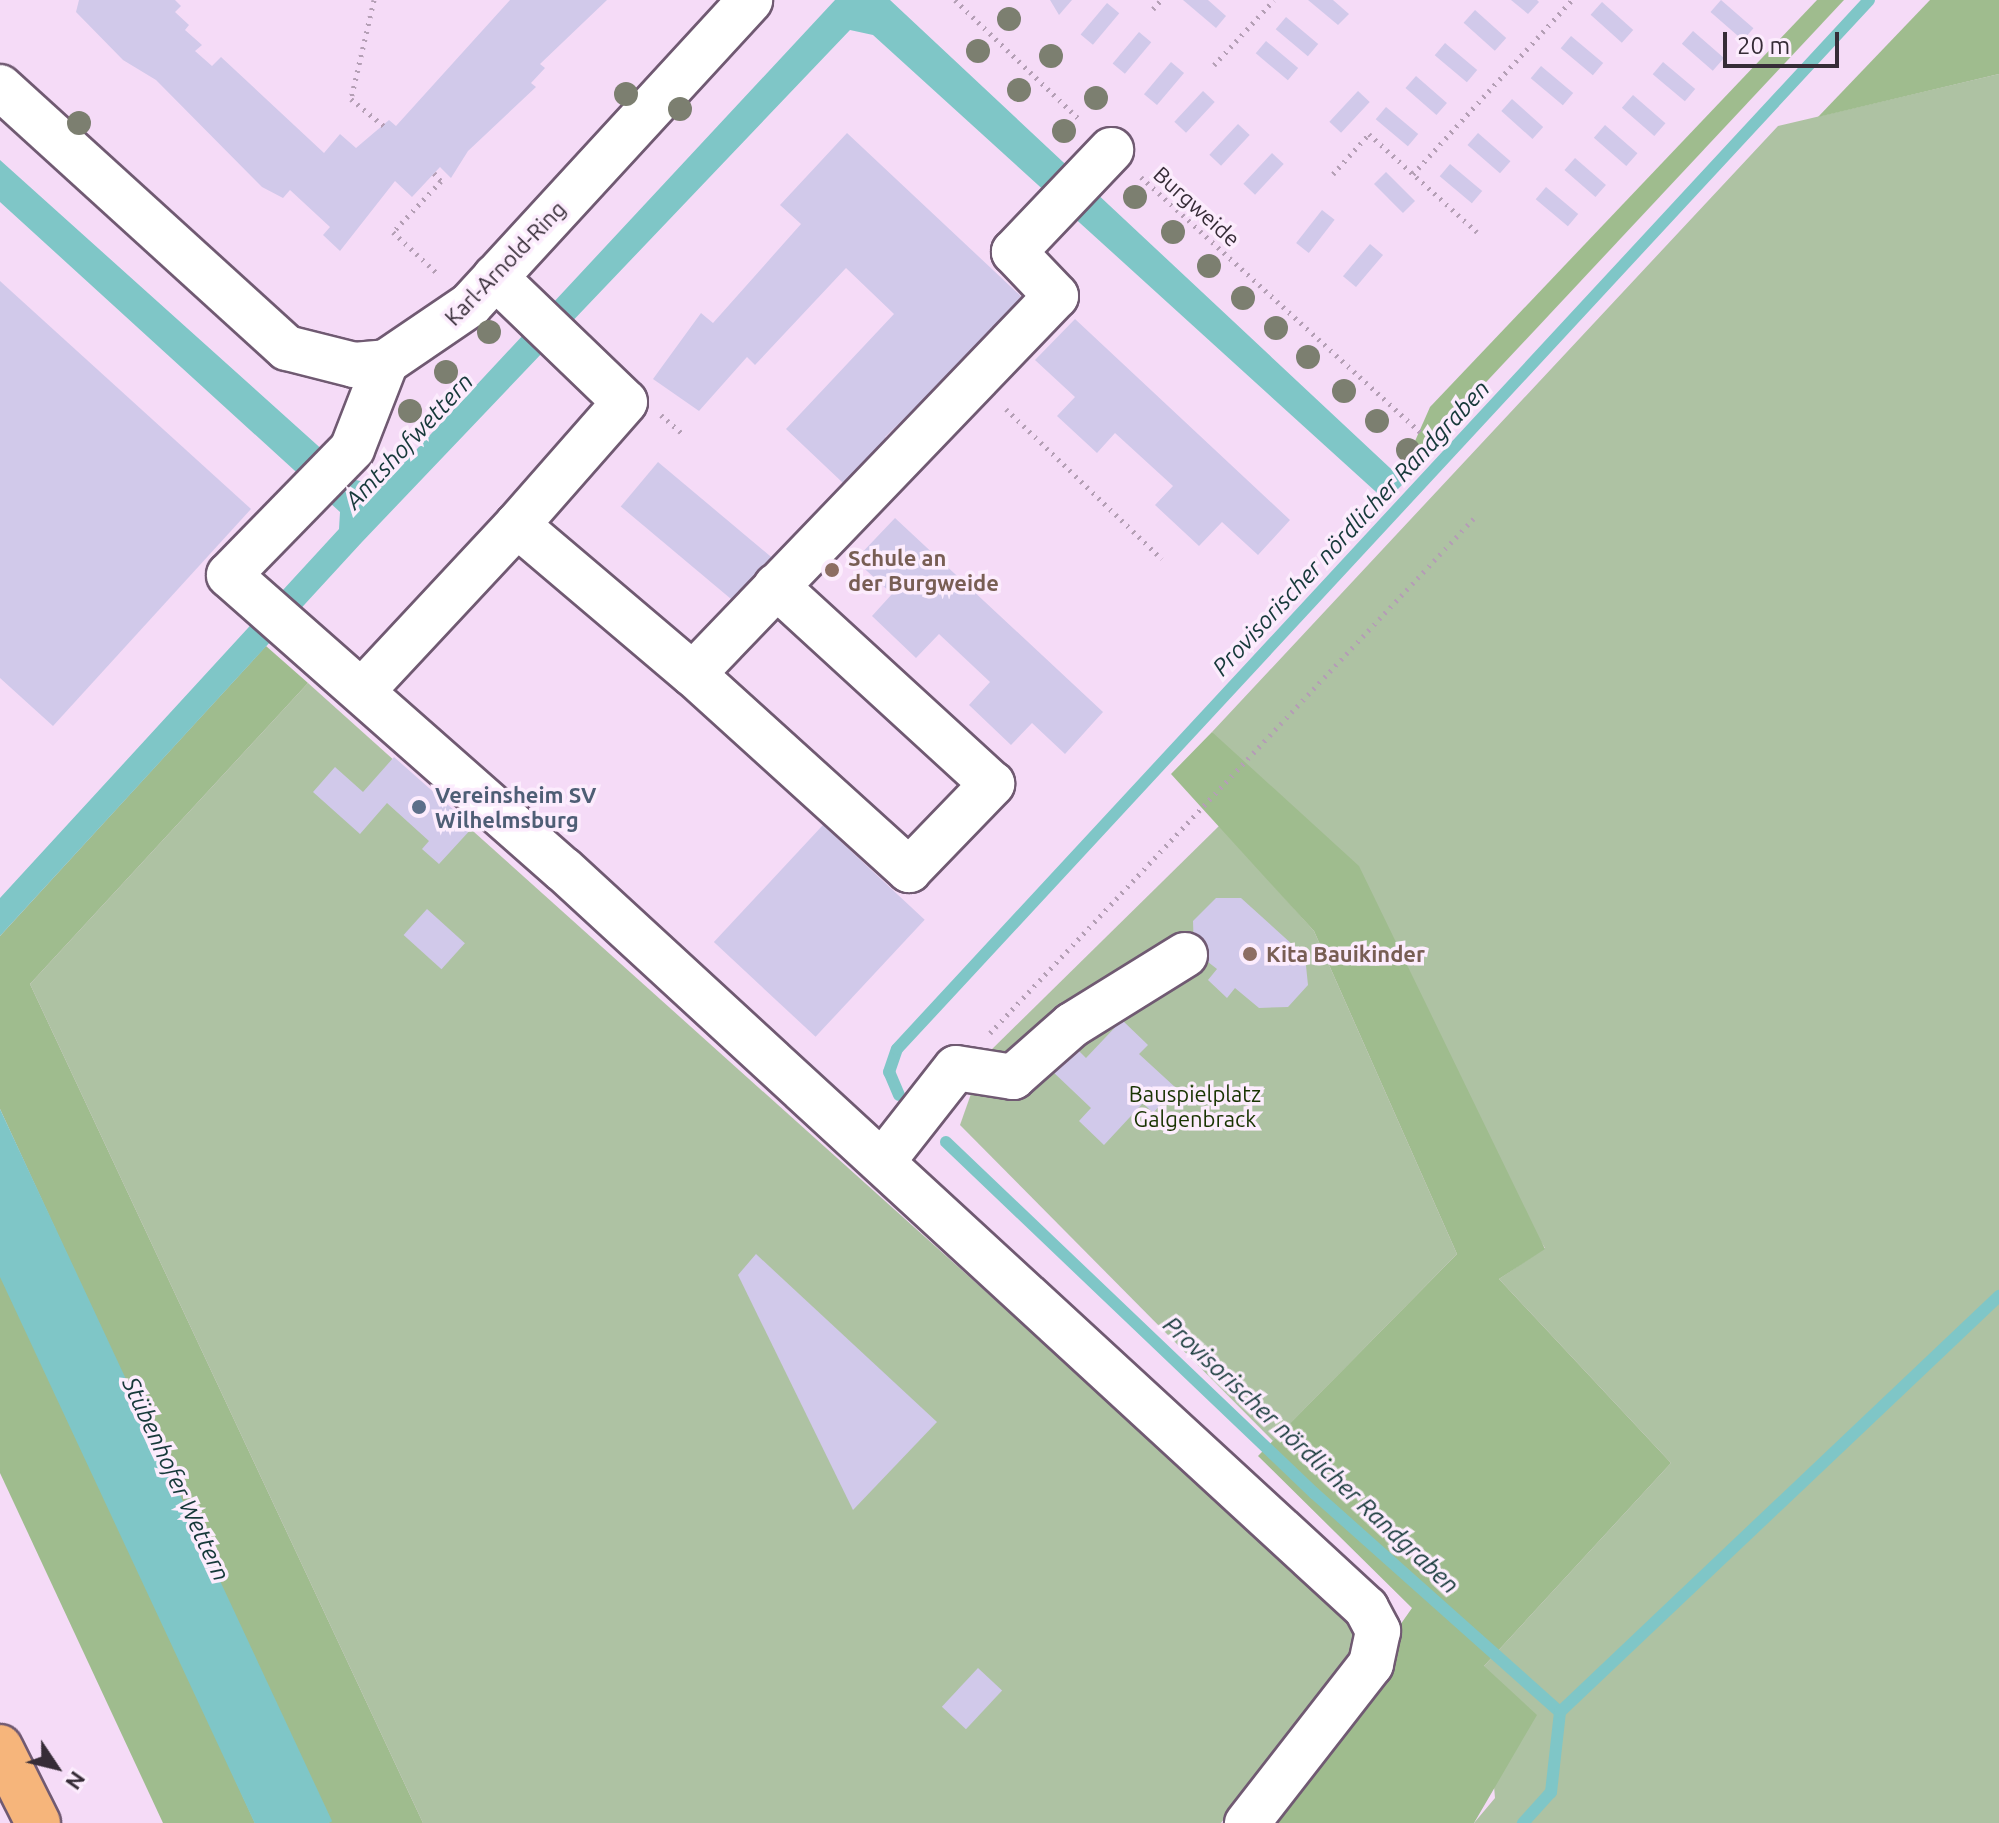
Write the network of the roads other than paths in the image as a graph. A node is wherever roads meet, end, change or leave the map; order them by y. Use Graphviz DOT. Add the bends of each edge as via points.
graph roads {
  1 [pos="750,0"];
  2 [pos="0,87"];
  3 [pos="1104,159"];
  4 [pos="482,291"];
  5 [pos="386,362"];
  6 [pos="517,525"];
  7 [pos="776,586"];
  8 [pos="693,674"];
  9 [pos="364,689"];
  10 [pos="1185,955"];
  11 [pos="883,1161"];
  12 [pos="0,1747"];
  13 [pos="38,1823"];
  14 [pos="1247,1823"];
  1 -- 4 [label="street, Karl-Arnold-Ring"];
  2 -- 5 [label="street" via="287,348 354,365"];
  3 -- 7 [label="street" via="1014,252 1056,296"];
  4 -- 5 [label="street, Karl-Arnold-Ring"];
  4 -- 6 [label="street" via="527,307 625,402"];
  5 -- 9 [label="street" via="352,449 229,575 309,649"];
  6 -- 8 [label="street"];
  6 -- 9 [label="street"];
  7 -- 8 [label="street"];
  7 -- 8 [label="street" via="992,784 982,795 909,870"];
  9 -- 11 [label="street"];
  10 -- 11 [label="street" via="1072,1025 1013,1077 956,1068"];
  11 -- 14 [label="street" via="1374,1620 1379,1641 1371,1664"];
  12 -- 13 [label="highway"];
}
